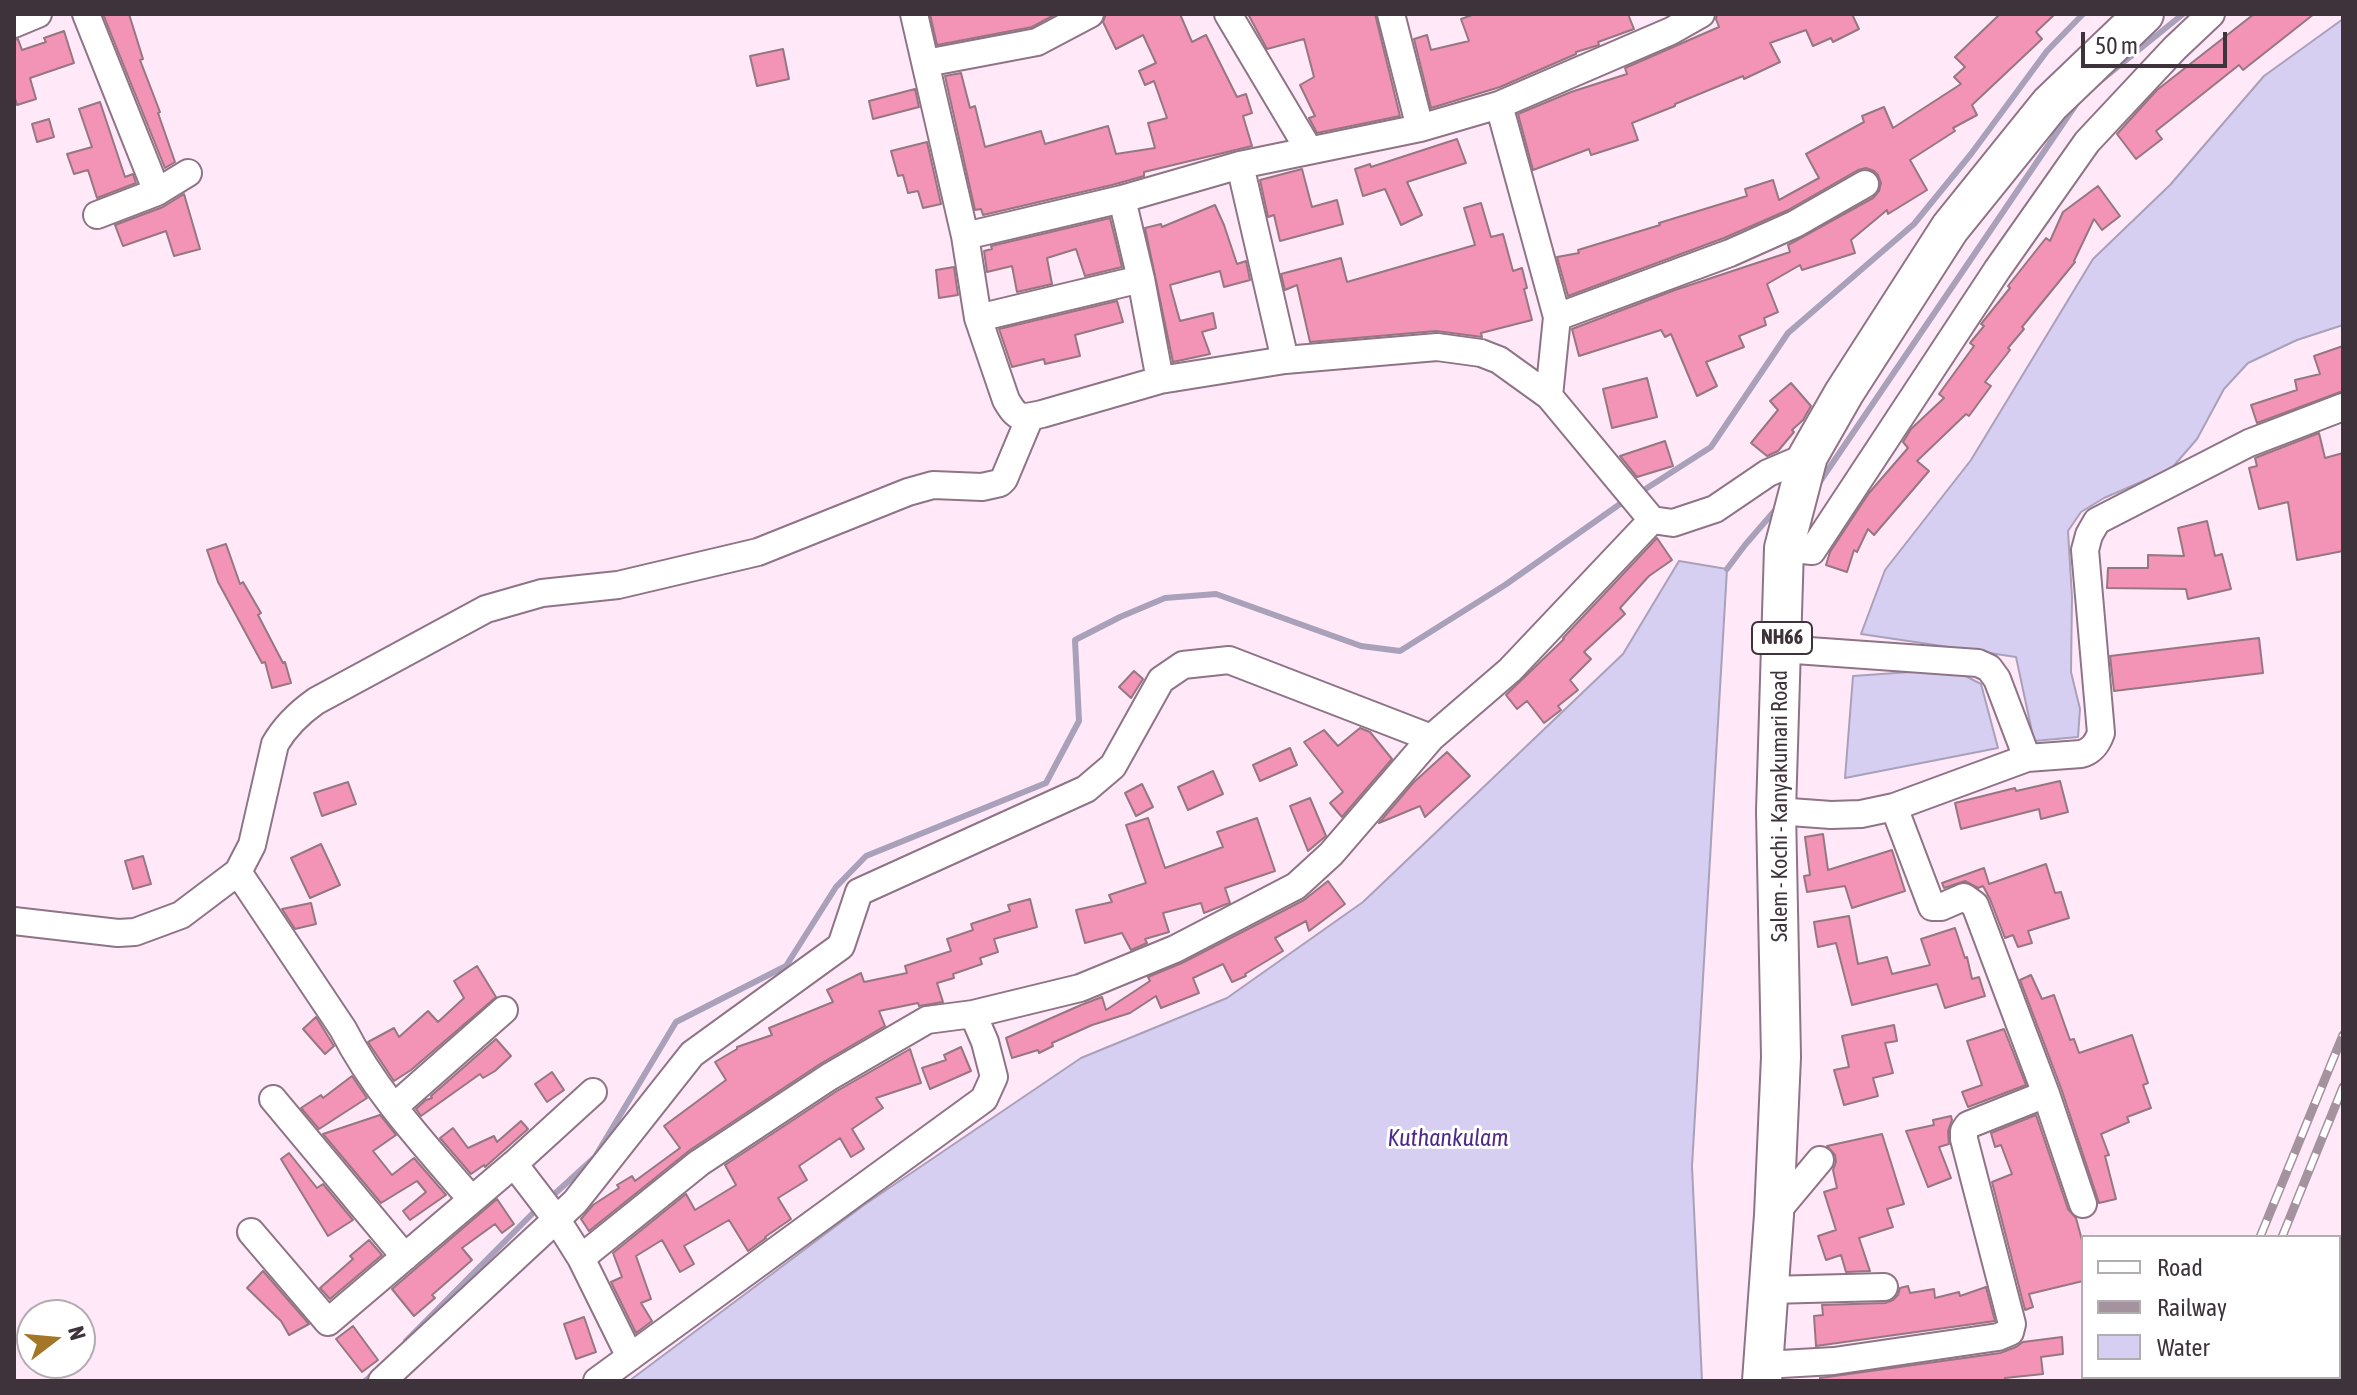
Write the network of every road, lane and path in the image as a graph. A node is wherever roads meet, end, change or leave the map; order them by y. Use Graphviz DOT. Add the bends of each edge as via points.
graph roads {
  1 [pos="38,14"];
  2 [pos="86,14"];
  3 [pos="914,14"];
  4 [pos="1090,14"];
  5 [pos="1228,14"];
  6 [pos="1701,14"];
  7 [pos="2144,14"];
  8 [pos="2211,14"];
  9 [pos="1397,16"];
  10 [pos="14,24"];
  11 [pos="926,63"];
  12 [pos="1499,105"];
  13 [pos="1420,128"];
  14 [pos="1309,150"];
  15 [pos="1240,165"];
  16 [pos="188,173"];
  17 [pos="1865,184"];
  18 [pos="157,192"];
  19 [pos="1122,199"];
  20 [pos="97,215"];
  21 [pos="965,236"];
  22 [pos="1141,279"];
  23 [pos="1557,317"];
  24 [pos="978,318"];
  25 [pos="1285,360"];
  26 [pos="1160,380"];
  27 [pos="1549,396"];
  28 [pos="2343,407"];
  29 [pos="1030,417"];
  30 [pos="1808,456"];
  31 [pos="1652,520"];
  32 [pos="1784,548"];
  33 [pos="1781,649"];
  34 [pos="1431,738"];
  35 [pos="2027,758"];
  36 [pos="1894,807"];
  37 [pos="1776,811"];
  38 [pos="238,872"];
  39 [pos="14,921"];
  40 [pos="504,1010"];
  41 [pos="973,1014"];
  42 [pos="593,1092"];
  43 [pos="2046,1094"];
  44 [pos="273,1099"];
  45 [pos="394,1107"];
  46 [pos="1820,1160"];
  47 [pos="514,1164"];
  48 [pos="471,1199"];
  49 [pos="2083,1204"];
  50 [pos="1774,1215"];
  51 [pos="557,1220"];
  52 [pos="251,1232"];
  53 [pos="405,1257"];
  54 [pos="581,1258"];
  55 [pos="1884,1287"];
  56 [pos="1769,1290"];
  57 [pos="630,1357"];
  58 [pos="1763,1373"];
  59 [pos="382,1381"];
  60 [pos="597,1381"];
  1 -- 10 [label="street"];
  2 -- 18 [label="street"];
  3 -- 11 [label="street"];
  4 -- 11 [label="street" via="1037,42"];
  5 -- 14 [label="street"];
  6 -- 12 [label="street"];
  7 -- 30 [label="highway, Salem - Kochi - Kanyakumari Road / NH66" via="2050,104 1950,228"];
  8 -- 32 [label="street" via="2087,142 1812,551"];
  9 -- 13 [label="street"];
  11 -- 21 [label="street"];
  12 -- 13 [label="street"];
  12 -- 23 [label="street"];
  13 -- 14 [label="street"];
  14 -- 15 [label="street"];
  15 -- 19 [label="street"];
  15 -- 25 [label="street"];
  16 -- 18 [label="street"];
  17 -- 23 [label="street" via="1730,253"];
  18 -- 20 [label="street"];
  19 -- 21 [label="street"];
  19 -- 22 [label="street"];
  21 -- 24 [label="street"];
  22 -- 24 [label="street"];
  22 -- 26 [label="street"];
  23 -- 27 [label="street"];
  24 -- 29 [label="street" via="1006,400 1013,412"];
  25 -- 26 [label="street"];
  25 -- 27 [label="street" via="1437,347 1499,360"];
  26 -- 29 [label="street"];
  27 -- 31 [label="street"];
  28 -- 35 [label="street" via="2249,443 2097,521 2085,550 2101,733 2089,752"];
  29 -- 38 [label="street" via="1000,483 933,485 758,552 618,585 542,593 486,609 316,701 297,714 275,744 252,845"];
  30 -- 31 [label="street" via="1768,473 1715,509 1673,523"];
  30 -- 32 [label="highway, Salem - Kochi - Kanyakumari Road / NH66"];
  31 -- 34 [label="street" via="1510,670"];
  32 -- 33 [label="highway, Salem - Kochi - Kanyakumari Road / NH66"];
  33 -- 35 [label="street" via="1978,663 1997,679"];
  33 -- 37 [label="highway, Salem - Kochi - Kanyakumari Road / NH66"];
  34 -- 41 [label="street" via="1331,854 1296,886 1175,949 1080,988"];
  34 -- 51 [label="street" via="1229,660 1183,665 1161,680 1113,766 1086,789 859,892 841,946 692,1054"];
  35 -- 36 [label="street"];
  36 -- 37 [label="street" via="1845,815"];
  36 -- 43 [label="street" via="1932,907 1964,897 1975,905"];
  37 -- 50 [label="highway, Salem - Kochi - Kanyakumari Road / NH66" via="1781,1057"];
  38 -- 39 [label="street" via="181,915 135,932"];
  38 -- 45 [label="street"];
  40 -- 45 [label="street"];
  41 -- 54 [label="street" via="927,1020 829,1077 699,1163"];
  41 -- 57 [label="street" via="994,1077 984,1099"];
  42 -- 47 [label="street"];
  43 -- 49 [label="street"];
  43 -- 58 [label="street" via="1964,1131 2010,1332"];
  44 -- 53 [label="street"];
  45 -- 48 [label="street"];
  46 -- 50 [label="street"];
  47 -- 48 [label="street"];
  47 -- 51 [label="street"];
  48 -- 53 [label="street"];
  50 -- 56 [label="highway, Salem - Kochi - Kanyakumari Road / NH66"];
  51 -- 54 [label="street"];
  51 -- 59 [label="street"];
  52 -- 53 [label="street" via="328,1322"];
  54 -- 57 [label="street"];
  55 -- 56 [label="street"];
  56 -- 58 [label="highway, Salem - Kochi - Kanyakumari Road / NH66"];
  57 -- 60 [label="street"];
}
